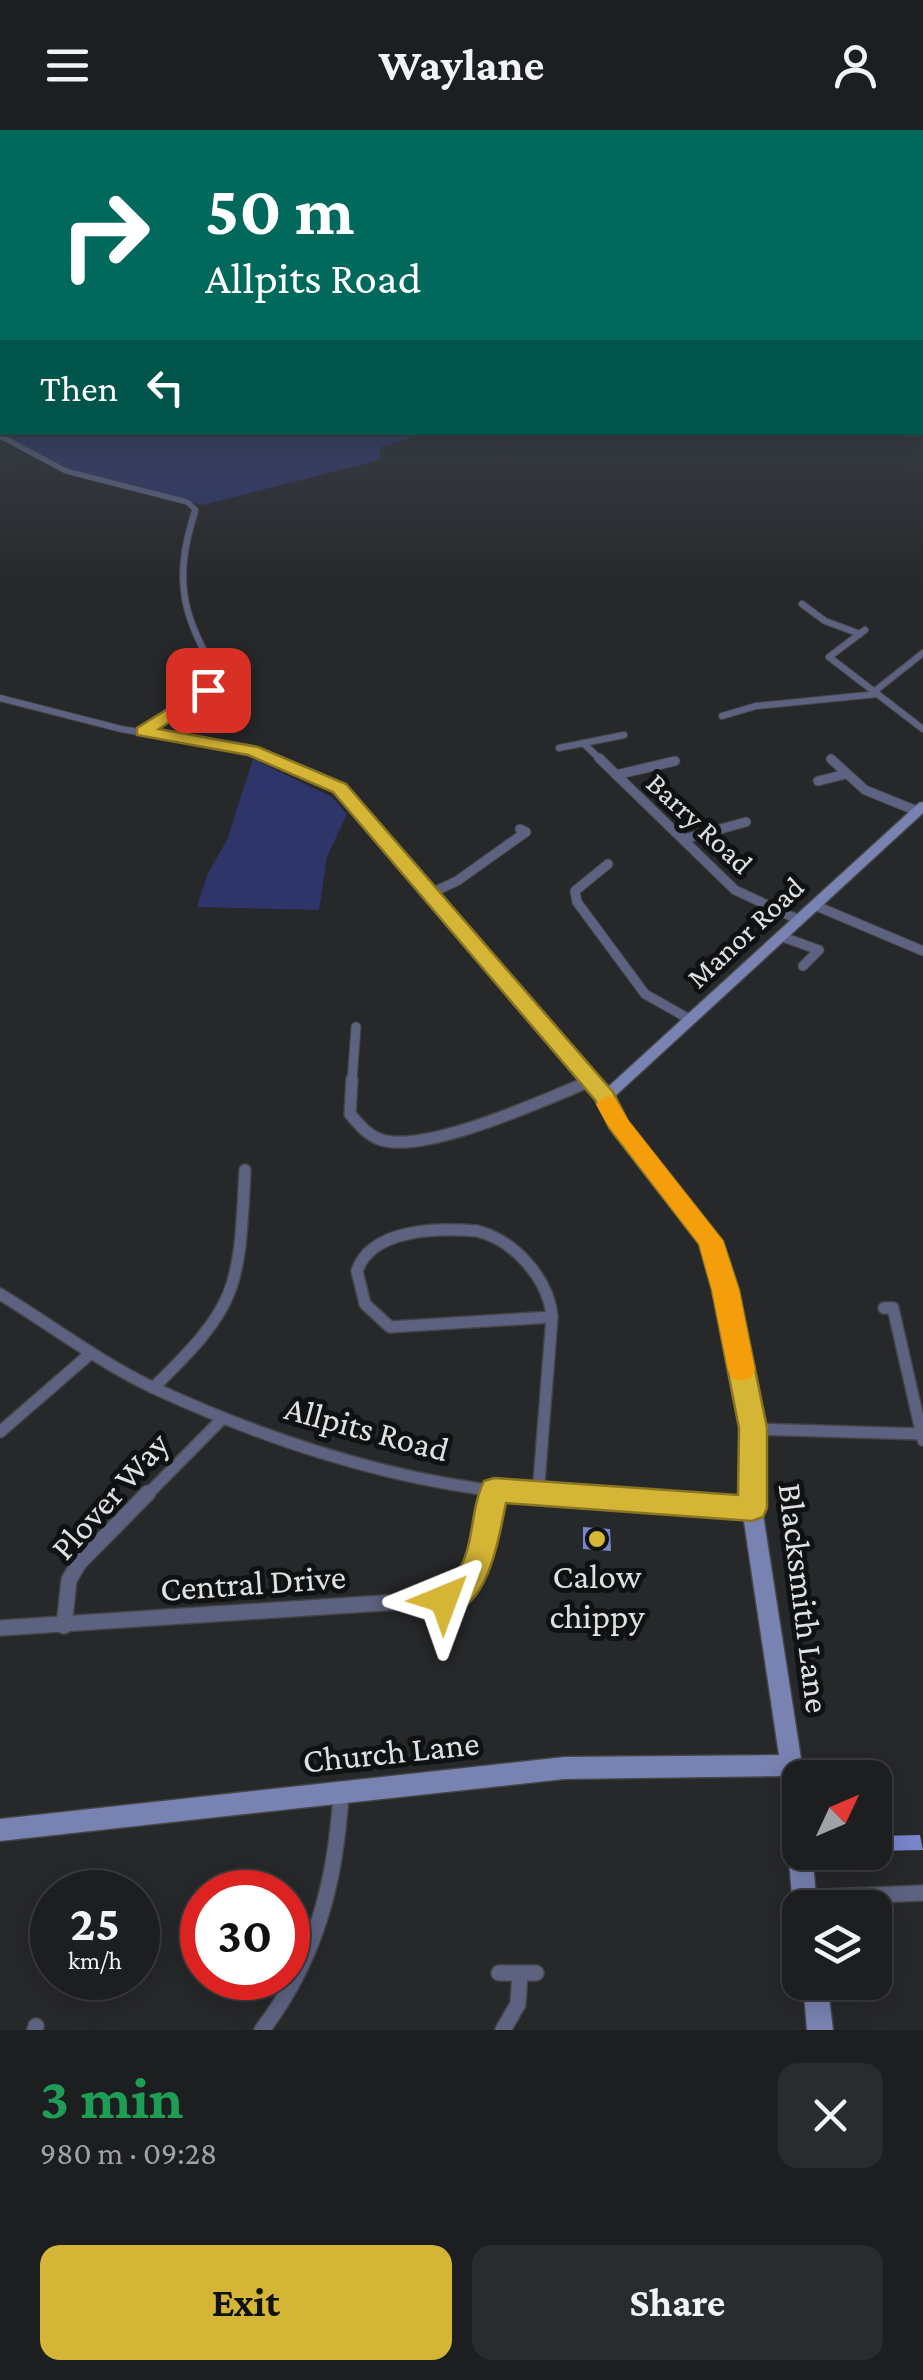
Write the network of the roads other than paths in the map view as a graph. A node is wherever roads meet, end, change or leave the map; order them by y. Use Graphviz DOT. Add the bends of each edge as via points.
graph roads {
  1 [pos="0,436"];
  2 [pos="802,604"];
  3 [pos="923,653"];
  4 [pos="877,693"];
  5 [pos="0,698"];
  6 [pos="722,716"];
  7 [pos="923,729"];
  8 [pos="144,731"];
  9 [pos="624,734"];
  10 [pos="583,743"];
  11 [pos="559,748"];
  12 [pos="830,758"];
  13 [pos="675,761"];
  14 [pos="846,774"];
  15 [pos="616,776"];
  16 [pos="818,781"];
  17 [pos="920,808"];
  18 [pos="746,822"];
  19 [pos="520,829"];
  20 [pos="684,839"];
  21 [pos="608,864"];
  22 [pos="427,894"];
  23 [pos="814,905"];
  24 [pos="797,919"];
  25 [pos="780,936"];
  26 [pos="923,951"];
  27 [pos="803,966"];
  28 [pos="691,1020"];
  29 [pos="356,1027"];
  30 [pos="588,1082"];
  31 [pos="604,1097"];
  32 [pos="245,1170"];
  33 [pos="0,1294"];
  34 [pos="884,1308"];
  35 [pos="552,1318"];
  36 [pos="90,1352"];
  37 [pos="153,1388"];
  38 [pos="223,1418"];
  39 [pos="753,1428"];
  40 [pos="0,1432"];
  41 [pos="922,1437"];
  42 [pos="494,1490"];
  43 [pos="538,1495"];
  44 [pos="752,1508"];
  45 [pos="64,1626"];
  46 [pos="0,1628"];
  47 [pos="791,1760"];
  48 [pos="782,1765"];
  49 [pos="342,1792"];
  50 [pos="0,1830"];
  51 [pos="923,1893"];
  52 [pos="892,1896"];
  53 [pos="499,1973"];
  54 [pos="817,2000"];
  55 [pos="262,2030"];
  56 [pos="503,2030"];
  57 [pos="820,2030"];
  1 -- 8 [label="street" via="80,479 195,508 186,534 181,604 221,681"];
  2 -- 4 [label="street" via="825,621 863,632 829,657"];
  3 -- 4 [label="street"];
  4 -- 6 [label="street"];
  4 -- 7 [label="street"];
  5 -- 8 [label="street"];
  8 -- 22 [label="street" via="252,750 340,788"];
  9 -- 10 [label="street"];
  10 -- 11 [label="street"];
  10 -- 15 [label="street, Barry Road"];
  12 -- 14 [label="street"];
  13 -- 15 [label="street"];
  14 -- 16 [label="street"];
  14 -- 17 [label="street" via="873,795"];
  15 -- 20 [label="street, Barry Road"];
  17 -- 23 [label="street, Manor Road"];
  18 -- 20 [label="street"];
  19 -- 22 [label="street" via="526,832"];
  20 -- 24 [label="street, Barry Road" via="736,890"];
  21 -- 28 [label="street" via="576,891 577,902 645,994"];
  22 -- 30 [label="street"];
  23 -- 24 [label="street, Manor Road"];
  23 -- 26 [label="street"];
  24 -- 25 [label="street, Manor Road"];
  25 -- 27 [label="street" via="819,950"];
  25 -- 28 [label="street, Manor Road"];
  28 -- 31 [label="street, Manor Road"];
  29 -- 30 [label="street" via="350,1114 365,1131 391,1142 438,1139"];
  30 -- 31 [label="street"];
  31 -- 39 [label="street, Blacksmith Lane" via="710,1241"];
  32 -- 37 [label="street" via="228,1301 204,1338"];
  33 -- 36 [label="street, Allpits Road"];
  34 -- 41 [label="street" via="893,1308"];
  35 -- 35 [label="street" via="552,1304 520,1255 488,1233 407,1235 371,1248 360,1260 358,1292 373,1320 390,1326"];
  35 -- 43 [label="street"];
  36 -- 37 [label="street, Allpits Road"];
  36 -- 40 [label="street"];
  37 -- 38 [label="street, Allpits Road"];
  38 -- 42 [label="street, Allpits Road" via="400,1474"];
  38 -- 45 [label="street, Plover Way" via="79,1563 69,1580"];
  39 -- 41 [label="street"];
  39 -- 44 [label="street, Blacksmith Lane"];
  42 -- 43 [label="street, Allpits Road"];
  42 -- 45 [label="street, Central Drive" via="476,1568 444,1599"];
  43 -- 44 [label="street, Allpits Road"];
  44 -- 47 [label="street, Blacksmith Lane"];
  45 -- 46 [label="street, Central Drive"];
  48 -- 49 [label="street, Church Lane" via="564,1768"];
  49 -- 50 [label="street, Church Lane"];
  49 -- 55 [label="street" via="323,1918 288,2001"];
  51 -- 52 [label="street"];
  53 -- 56 [label="street" via="528,1973"];
  54 -- 57 [label="street"];
}
